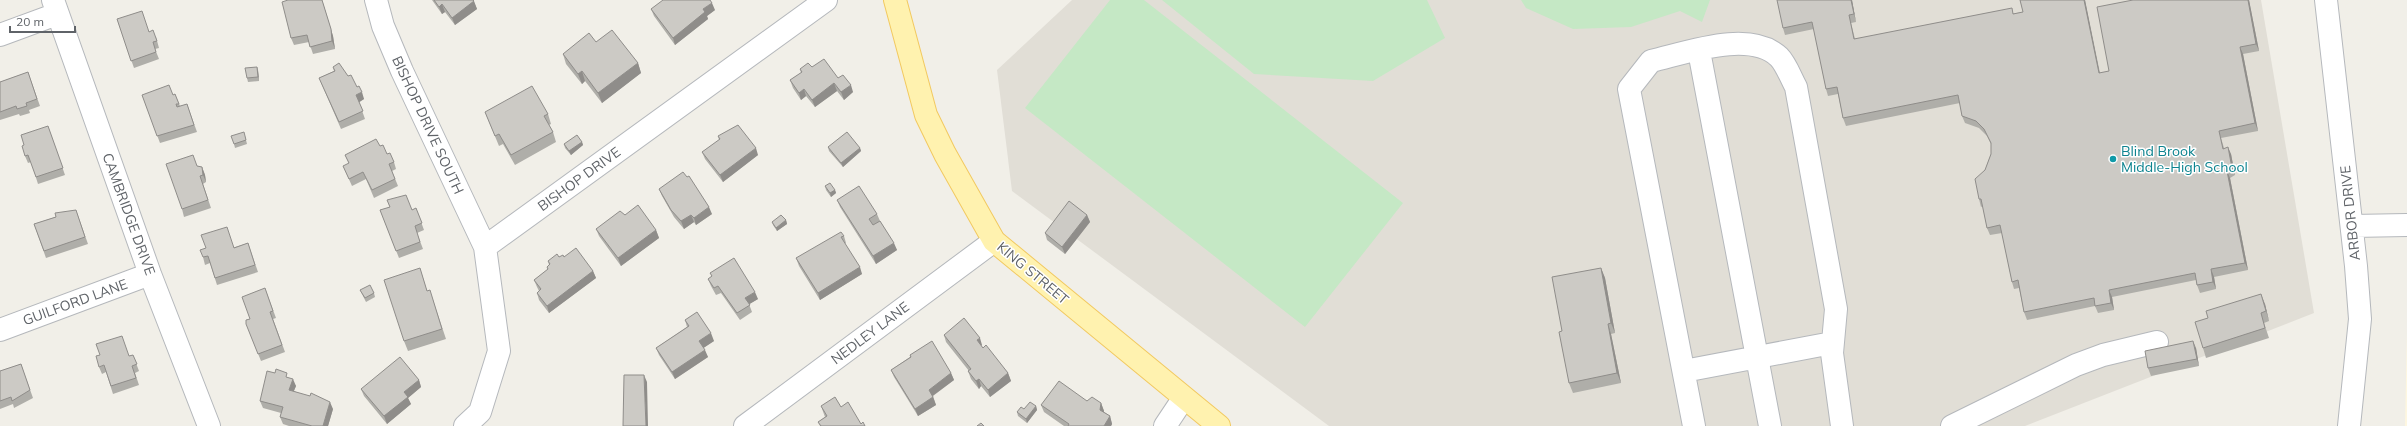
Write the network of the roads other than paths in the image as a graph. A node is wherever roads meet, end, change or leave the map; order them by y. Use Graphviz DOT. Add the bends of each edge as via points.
graph roads {
  1 [pos="376,0"];
  2 [pos="826,0"];
  3 [pos="895,0"];
  4 [pos="2326,0"];
  5 [pos="55,7"];
  6 [pos="0,35"];
  7 [pos="1699,51"];
  8 [pos="2407,225"];
  9 [pos="2352,226"];
  10 [pos="994,241"];
  11 [pos="485,247"];
  12 [pos="150,274"];
  13 [pos="0,330"];
  14 [pos="2157,342"];
  15 [pos="1832,343"];
  16 [pos="1758,357"];
  17 [pos="1684,371"];
  18 [pos="1183,399"];
  19 [pos="209,426"];
  20 [pos="465,426"];
  21 [pos="746,426"];
  22 [pos="1165,426"];
  23 [pos="1219,426"];
  24 [pos="1694,426"];
  25 [pos="1770,426"];
  26 [pos="1842,426"];
  27 [pos="1952,426"];
  28 [pos="2350,426"];
  1 -- 11 [label="street, BISHOP DRIVE SOUTH" via="402,71"];
  2 -- 11 [label="street, BISHOP DRIVE"];
  3 -- 10 [label="main road, KING STREET" via="926,115"];
  4 -- 9 [label="street, ARBOR DRIVE"];
  5 -- 6 [label="street"];
  5 -- 12 [label="street, CAMBRIDGE DRIVE"];
  7 -- 15 [label="street" via="1731,44 1757,45 1779,58 1796,87 1836,309"];
  7 -- 16 [label="street"];
  7 -- 17 [label="street" via="1651,61 1629,89"];
  8 -- 9 [label="street"];
  9 -- 28 [label="street, ARBOR DRIVE" via="2360,319"];
  10 -- 18 [label="main road, KING STREET"];
  10 -- 21 [label="street, NEDLEY LANE"];
  11 -- 20 [label="street" via="500,351 480,412"];
  12 -- 13 [label="street, GUILFORD LANE"];
  12 -- 19 [label="street, CAMBRIDGE DRIVE"];
  14 -- 27 [label="street" via="2103,355 2076,365"];
  15 -- 16 [label="street"];
  15 -- 26 [label="street"];
  16 -- 17 [label="street"];
  16 -- 25 [label="street"];
  17 -- 24 [label="street"];
  18 -- 22 [label="street"];
  18 -- 23 [label="main road, KING STREET"];
}
